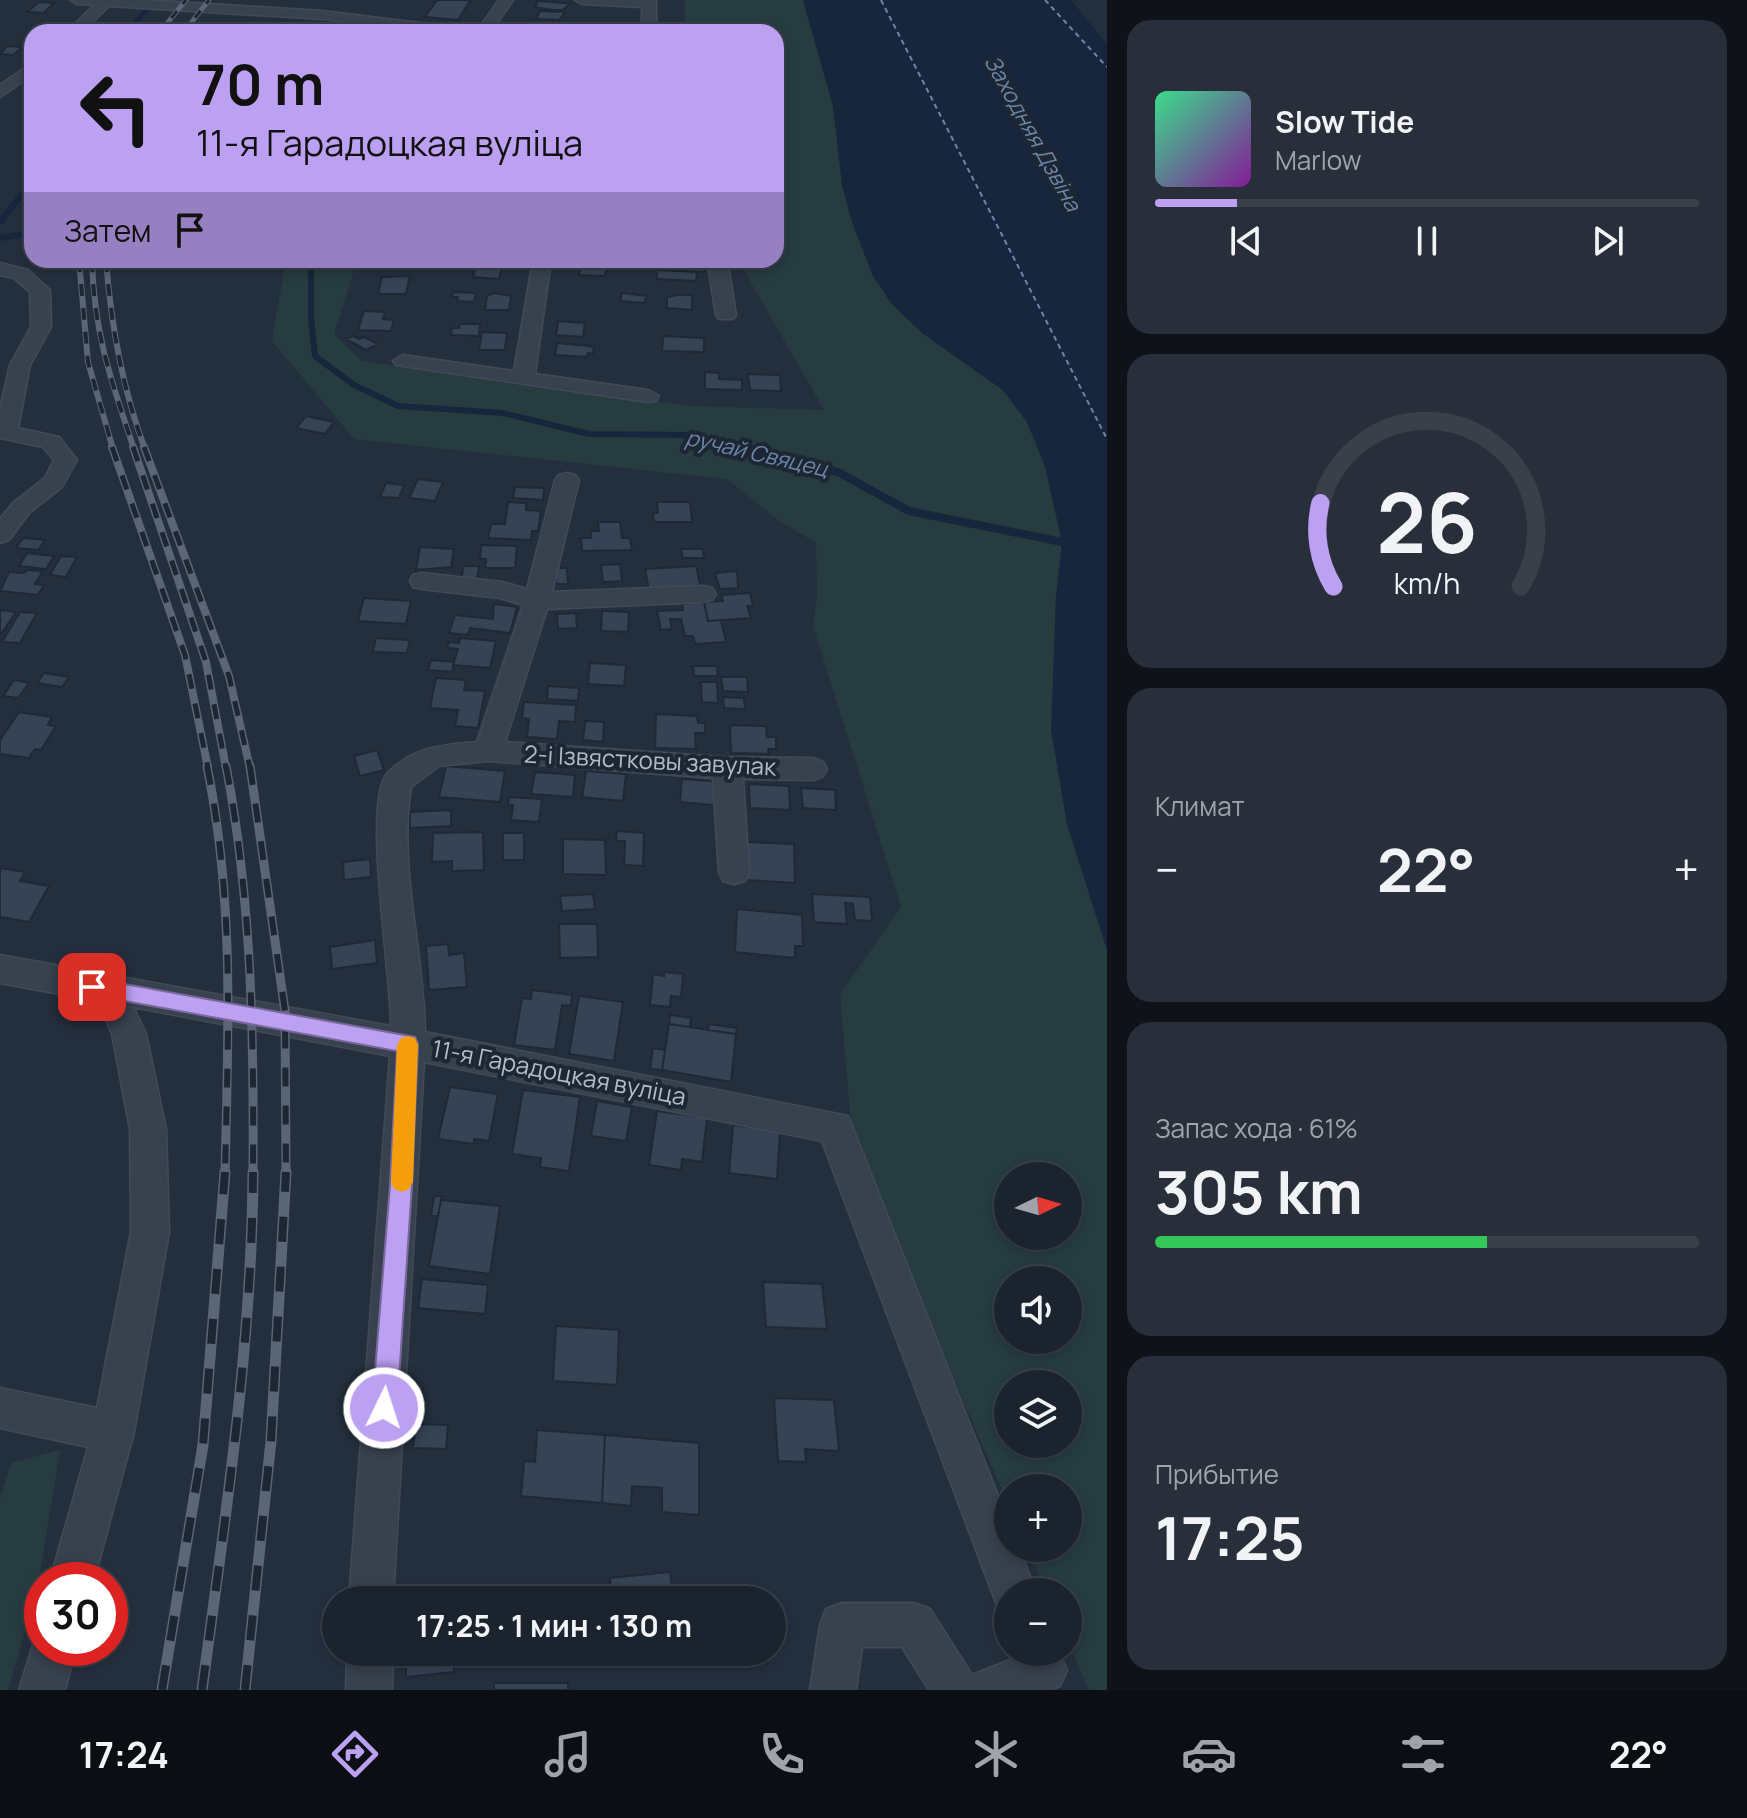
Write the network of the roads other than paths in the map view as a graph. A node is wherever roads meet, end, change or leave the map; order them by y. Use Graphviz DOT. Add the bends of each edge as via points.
graph roads {
  1 [pos="77,0"];
  2 [pos="329,0"];
  3 [pos="506,0"];
  4 [pos="582,0"];
  5 [pos="105,2"];
  6 [pos="649,2"];
  7 [pos="315,19"];
  8 [pos="82,24"];
  9 [pos="375,24"];
  10 [pos="490,24"];
  11 [pos="649,24"];
  12 [pos="24,74"];
  13 [pos="0,92"];
  14 [pos="541,268"];
  15 [pos="717,268"];
  16 [pos="0,269"];
  17 [pos="726,315"];
  18 [pos="403,361"];
  19 [pos="10,363"];
  20 [pos="524,376"];
  21 [pos="648,396"];
  22 [pos="3,431"];
  23 [pos="567,480"];
  24 [pos="0,535"];
  25 [pos="422,581"];
  26 [pos="703,594"];
  27 [pos="537,601"];
  28 [pos="488,751"];
  29 [pos="722,768"];
  30 [pos="813,769"];
  31 [pos="734,872"];
  32 [pos="0,969"];
  33 [pos="109,991"];
  34 [pos="408,1044"];
  35 [pos="0,1408"];
  36 [pos="113,1432"];
  37 [pos="77,1562"];
  38 [pos="1009,1578"];
  39 [pos="372,1586"];
  40 [pos="48,1666"];
  41 [pos="370,1666"];
  42 [pos="1044,1675"];
  43 [pos="42,1690"];
  44 [pos="369,1690"];
  45 [pos="833,1690"];
  46 [pos="955,1690"];
  47 [pos="989,1690"];
  1 -- 5 [label="street"];
  2 -- 7 [label="street"];
  3 -- 10 [label="street"];
  4 -- 6 [label="street"];
  5 -- 7 [label="street"];
  5 -- 8 [label="street"];
  6 -- 11 [label="street"];
  7 -- 9 [label="street"];
  12 -- 13 [label="street"];
  14 -- 20 [label="street"];
  15 -- 17 [label="street"];
  16 -- 19 [label="street" via="21,274 40,290 41,327"];
  18 -- 20 [label="street"];
  19 -- 22 [label="street"];
  20 -- 21 [label="street"];
  22 -- 24 [label="street" via="51,442 66,460 54,482 21,508"];
  23 -- 27 [label="street"];
  25 -- 27 [label="street" via="502,590"];
  26 -- 27 [label="street"];
  27 -- 28 [label="street"];
  28 -- 29 [label="street, 2-і Ізвястковы завулак"];
  28 -- 34 [label="street, 2-і Ізвястковы завулак" via="432,756 397,782 390,823"];
  29 -- 30 [label="street, 2-і Ізвястковы завулак"];
  29 -- 31 [label="street" via="729,780"];
  32 -- 33 [label="street, 11-я Гарадоцкая вуліца"];
  33 -- 34 [label="street, 11-я Гарадоцкая вуліца"];
  33 -- 36 [label="street" via="129,1034 148,1129 150,1232"];
  34 -- 38 [label="street, 11-я Гарадоцкая вуліца" via="835,1127"];
  34 -- 39 [label="street, 2-і Ізвястковы завулак"];
  35 -- 36 [label="street"];
  36 -- 37 [label="street"];
  40 -- 43 [label="street"];
  41 -- 44 [label="street"];
  42 -- 47 [label="street"];
  45 -- 46 [label="street" via="842,1625 914,1625"];
}
